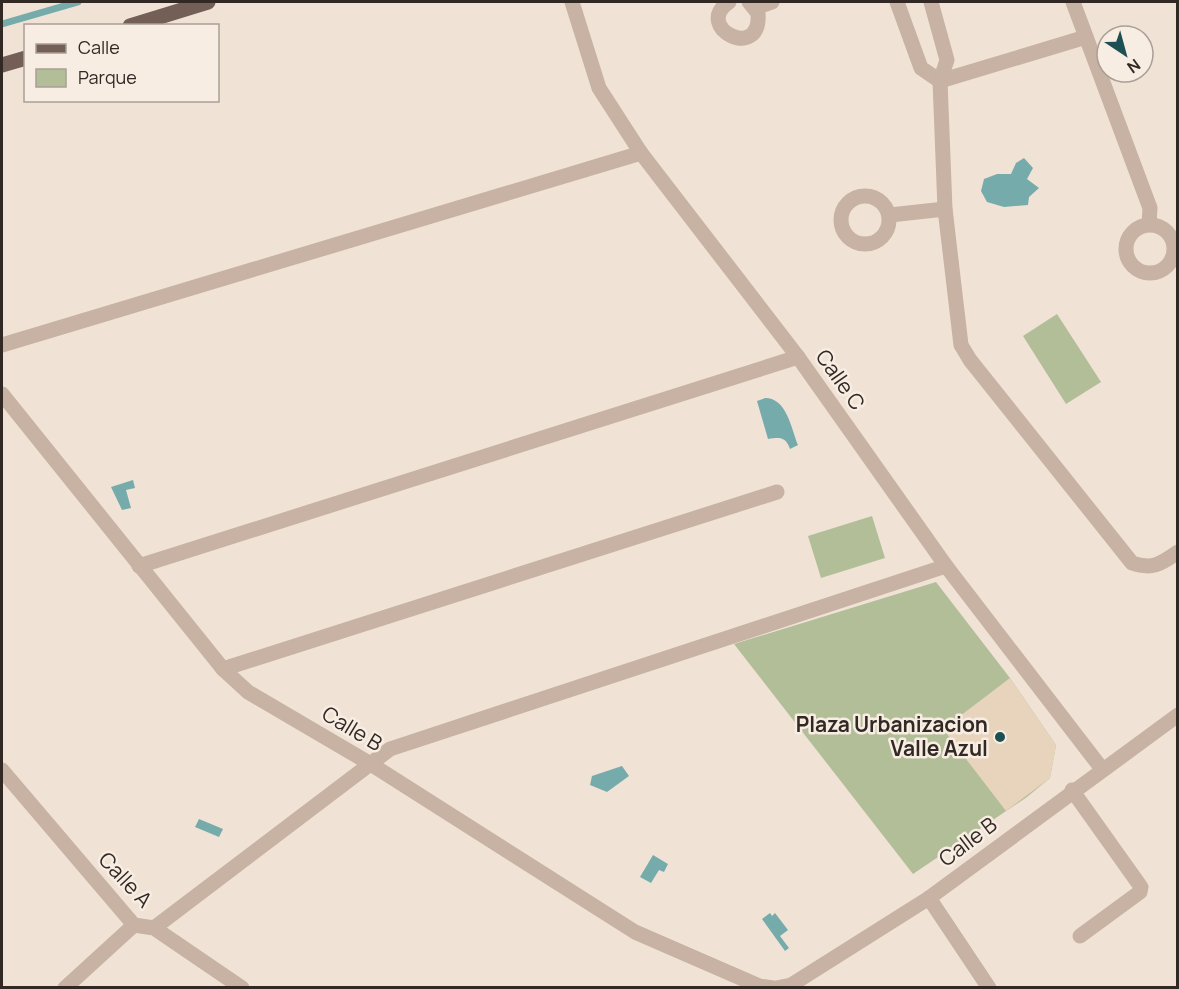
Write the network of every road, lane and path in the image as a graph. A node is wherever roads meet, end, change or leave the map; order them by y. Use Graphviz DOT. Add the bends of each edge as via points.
graph roads {
  1 [pos="208,2"];
  2 [pos="572,2"];
  3 [pos="729,2"];
  4 [pos="772,2"];
  5 [pos="897,2"];
  6 [pos="931,2"];
  7 [pos="1073,2"];
  8 [pos="752,4"];
  9 [pos="136,24"];
  10 [pos="1086,37"];
  11 [pos="24,59"];
  12 [pos="2,65"];
  13 [pos="940,81"];
  14 [pos="641,153"];
  15 [pos="945,209"];
  16 [pos="890,215"];
  17 [pos="1149,224"];
  18 [pos="2,345"];
  19 [pos="798,357"];
  20 [pos="2,394"];
  21 [pos="777,492"];
  22 [pos="1178,552"];
  23 [pos="139,566"];
  24 [pos="946,566"];
  25 [pos="223,669"];
  26 [pos="1178,715"];
  27 [pos="369,763"];
  28 [pos="1102,769"];
  29 [pos="2,770"];
  30 [pos="1072,790"];
  31 [pos="929,897"];
  32 [pos="134,925"];
  33 [pos="154,928"];
  34 [pos="1080,936"];
  35 [pos="65,987"];
  36 [pos="242,987"];
  37 [pos="775,987"];
  38 [pos="989,987"];
  1 -- 9 [label="main road"];
  2 -- 14 [label="street, Calle C" via="599,88"];
  3 -- 8 [label="street" via="721,9 719,23 732,37 744,38 754,31 759,19"];
  4 -- 8 [label="street"];
  5 -- 13 [label="street" via="921,68"];
  6 -- 13 [label="street" via="947,60"];
  7 -- 10 [label="street"];
  10 -- 13 [label="street"];
  10 -- 17 [label="street" via="1150,208"];
  11 -- 12 [label="main road"];
  13 -- 15 [label="street"];
  14 -- 18 [label="street"];
  14 -- 19 [label="street, Calle C"];
  15 -- 16 [label="street"];
  15 -- 22 [label="street" via="961,345 970,360 1132,563 1156,567"];
  19 -- 23 [label="street"];
  19 -- 24 [label="street, Calle C"];
  20 -- 23 [label="street, Calle B"];
  21 -- 25 [label="street"];
  23 -- 25 [label="street, Calle B"];
  24 -- 27 [label="street" via="414,740"];
  24 -- 28 [label="street, Calle C"];
  25 -- 27 [label="street, Calle B" via="248,692"];
  26 -- 28 [label="street, Calle B"];
  27 -- 33 [label="street"];
  27 -- 37 [label="street, Calle B" via="635,932 759,986"];
  28 -- 30 [label="street, Calle B"];
  29 -- 32 [label="street, Calle A"];
  30 -- 31 [label="street, Calle B"];
  30 -- 34 [label="street" via="1141,887 1140,892"];
  31 -- 37 [label="street, Calle B" via="791,985"];
  31 -- 38 [label="street"];
  32 -- 33 [label="street, Calle A"];
  32 -- 35 [label="street"];
  33 -- 36 [label="street, Calle A"];
}
